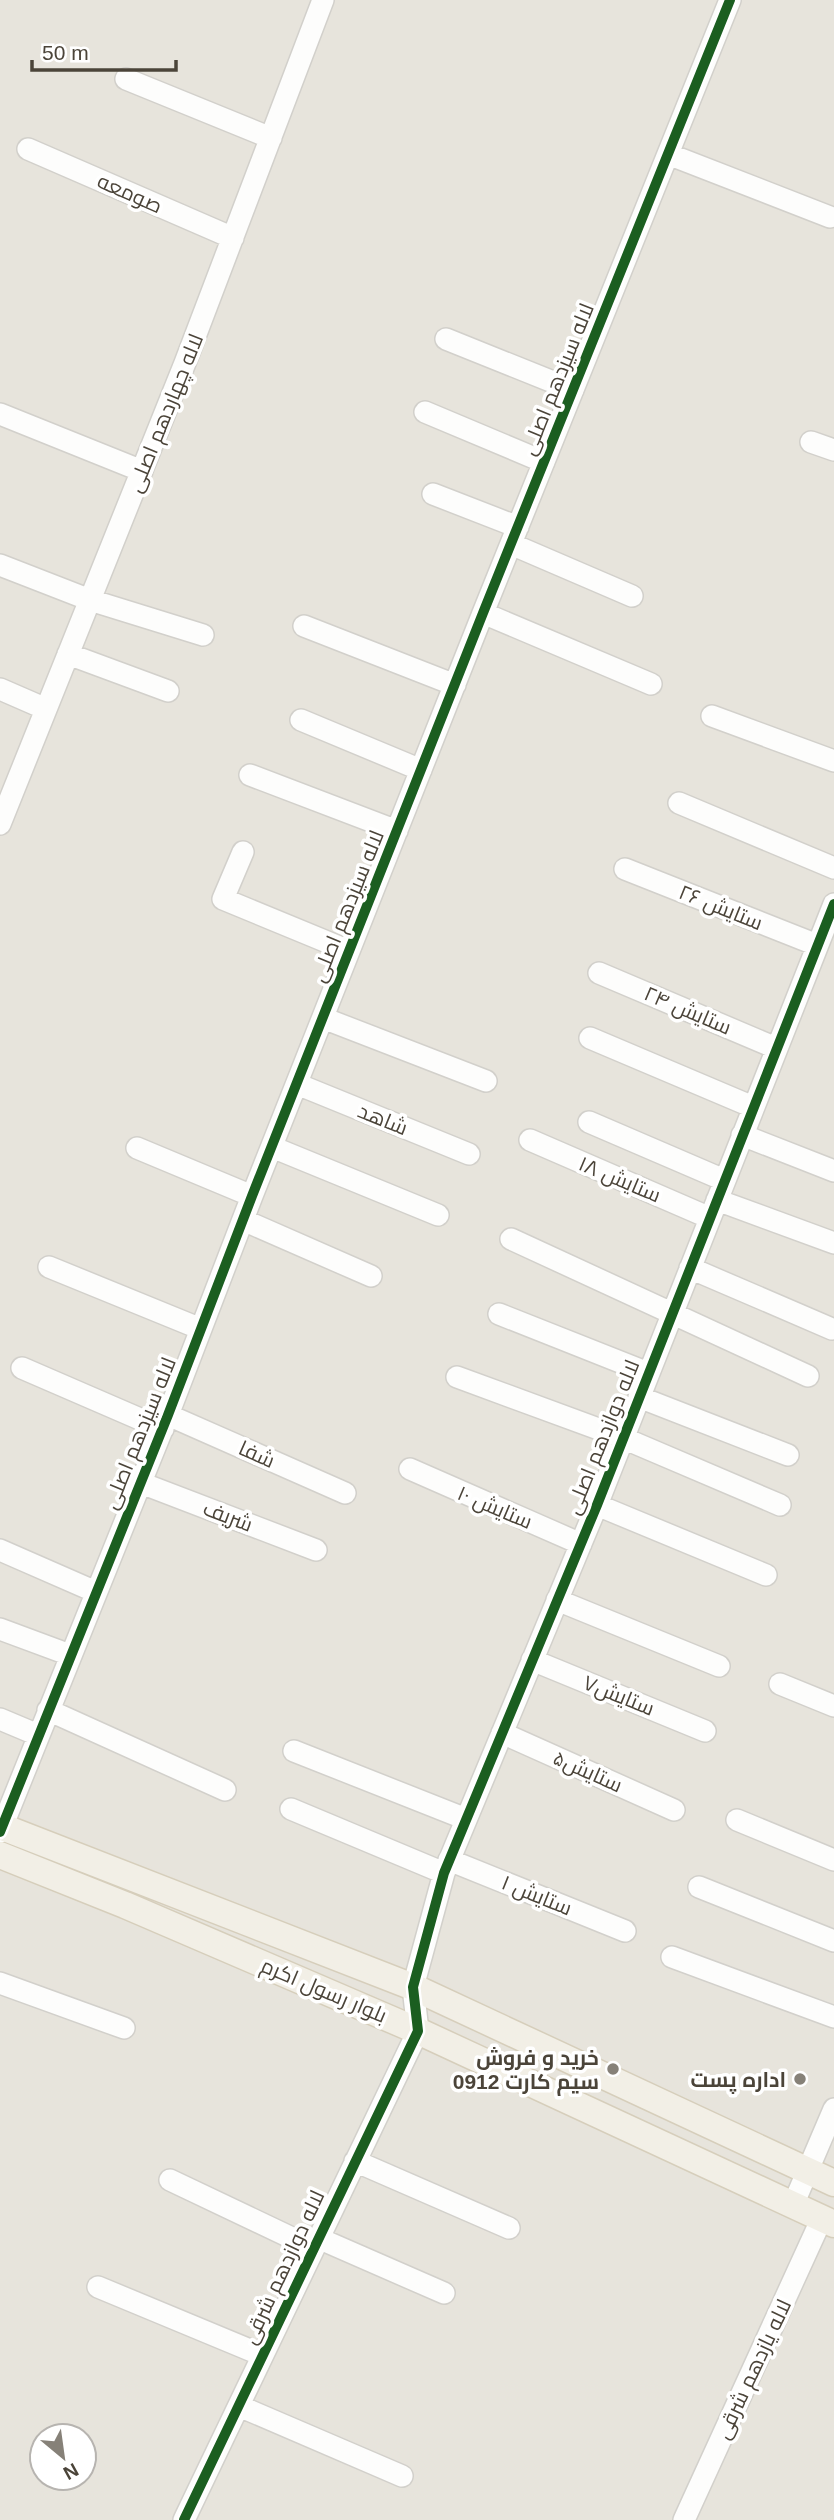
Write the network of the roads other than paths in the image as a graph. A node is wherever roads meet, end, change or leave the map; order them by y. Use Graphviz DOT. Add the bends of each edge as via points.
graph roads {
  1 [pos="323,0"];
  2 [pos="730,0"];
  3 [pos="126,79"];
  4 [pos="271,138"];
  5 [pos="28,149"];
  6 [pos="668,154"];
  7 [pos="830,217"];
  8 [pos="233,238"];
  9 [pos="446,339"];
  10 [pos="573,390"];
  11 [pos="425,412"];
  12 [pos="0,414"];
  13 [pos="811,442"];
  14 [pos="834,450"];
  15 [pos="544,462"];
  16 [pos="142,471"];
  17 [pos="433,494"];
  18 [pos="514,536"];
  19 [pos="0,565"];
  20 [pos="632,596"];
  21 [pos="90,600"];
  22 [pos="483,613"];
  23 [pos="304,626"];
  24 [pos="203,635"];
  25 [pos="68,654"];
  26 [pos="651,684"];
  27 [pos="455,685"];
  28 [pos="0,689"];
  29 [pos="168,691"];
  30 [pos="46,709"];
  31 [pos="712,716"];
  32 [pos="301,720"];
  33 [pos="834,761"];
  34 [pos="421,771"];
  35 [pos="9,773"];
  36 [pos="250,775"];
  37 [pos="679,803"];
  38 [pos="0,824"];
  39 [pos="397,831"];
  40 [pos="243,852"];
  41 [pos="834,868"];
  42 [pos="625,869"];
  43 [pos="834,904"];
  44 [pos="825,937"];
  45 [pos="349,951"];
  46 [pos="599,973"];
  47 [pos="323,1018"];
  48 [pos="590,1038"];
  49 [pos="776,1048"];
  50 [pos="486,1081"];
  51 [pos="297,1084"];
  52 [pos="753,1107"];
  53 [pos="589,1122"];
  54 [pos="742,1135"];
  55 [pos="530,1140"];
  56 [pos="272,1147"];
  57 [pos="137,1148"];
  58 [pos="469,1154"];
  59 [pos="834,1171"];
  60 [pos="724,1180"];
  61 [pos="252,1196"];
  62 [pos="713,1209"];
  63 [pos="438,1215"];
  64 [pos="243,1220"];
  65 [pos="510,1239"];
  66 [pos="834,1243"];
  67 [pos="49,1267"];
  68 [pos="690,1268"];
  69 [pos="371,1276"];
  70 [pos="672,1313"];
  71 [pos="499,1314"];
  72 [pos="201,1329"];
  73 [pos="832,1329"];
  74 [pos="22,1368"];
  75 [pos="648,1373"];
  76 [pos="808,1376"];
  77 [pos="457,1377"];
  78 [pos="639,1397"];
  79 [pos="166,1422"];
  80 [pos="623,1438"];
  81 [pos="788,1455"];
  82 [pos="410,1469"];
  83 [pos="141,1483"];
  84 [pos="345,1493"];
  85 [pos="597,1504"];
  86 [pos="780,1505"];
  87 [pos="581,1544"];
  88 [pos="0,1550"];
  89 [pos="316,1550"];
  90 [pos="766,1575"];
  91 [pos="96,1592"];
  92 [pos="557,1600"];
  93 [pos="0,1629"];
  94 [pos="70,1656"];
  95 [pos="532,1660"];
  96 [pos="719,1666"];
  97 [pos="780,1684"];
  98 [pos="834,1706"];
  99 [pos="48,1710"];
  100 [pos="0,1719"];
  101 [pos="705,1731"];
  102 [pos="502,1732"];
  103 [pos="38,1735"];
  104 [pos="293,1751"];
  105 [pos="225,1790"];
  106 [pos="291,1809"];
  107 [pos="674,1810"];
  108 [pos="466,1819"];
  109 [pos="737,1820"];
  110 [pos="1,1828"];
  111 [pos="0,1855"];
  112 [pos="834,1860"];
  113 [pos="446,1866"];
  114 [pos="699,1887"];
  115 [pos="625,1931"];
  116 [pos="834,1941"];
  117 [pos="672,1957"];
  118 [pos="0,1983"];
  119 [pos="413,1987"];
  120 [pos="834,2017"];
  121 [pos="124,2028"];
  122 [pos="418,2031"];
  123 [pos="834,2109"];
  124 [pos="355,2161"];
  125 [pos="809,2171"];
  126 [pos="170,2180"];
  127 [pos="834,2183"];
  128 [pos="793,2205"];
  129 [pos="828,2221"];
  130 [pos="509,2228"];
  131 [pos="316,2243"];
  132 [pos="98,2287"];
  133 [pos="444,2292"];
  134 [pos="262,2356"];
  135 [pos="239,2406"];
  136 [pos="402,2476"];
  137 [pos="184,2520"];
  138 [pos="684,2520"];
  1 -- 4 [label="street, لاله چهاردهم اصلی"];
  2 -- 6 [label="street, لاله سیزدهم اصلی"];
  3 -- 4 [label="street"];
  4 -- 8 [label="street, لاله چهاردهم اصلی"];
  5 -- 8 [label="street, صومعه"];
  6 -- 7 [label="street"];
  6 -- 10 [label="street, لاله سیزدهم اصلی"];
  8 -- 16 [label="street, لاله چهاردهم اصلی"];
  9 -- 10 [label="street"];
  10 -- 15 [label="street, لاله سیزدهم اصلی"];
  11 -- 15 [label="street"];
  12 -- 16 [label="street"];
  13 -- 14 [label="street"];
  15 -- 18 [label="street, لاله سیزدهم اصلی"];
  16 -- 21 [label="street, لاله چهاردهم اصلی"];
  17 -- 18 [label="street"];
  18 -- 20 [label="street"];
  18 -- 22 [label="street, لاله سیزدهم اصلی"];
  19 -- 21 [label="street"];
  21 -- 24 [label="street"];
  21 -- 25 [label="street, لاله چهاردهم اصلی"];
  22 -- 26 [label="street"];
  22 -- 27 [label="street, لاله سیزدهم اصلی"];
  23 -- 27 [label="street"];
  25 -- 29 [label="street"];
  25 -- 30 [label="street, لاله چهاردهم اصلی"];
  27 -- 34 [label="street, لاله سیزدهم اصلی"];
  28 -- 30 [label="street"];
  30 -- 35 [label="street, لاله چهاردهم اصلی"];
  31 -- 33 [label="street"];
  32 -- 34 [label="street"];
  34 -- 39 [label="street, لاله سیزدهم اصلی"];
  35 -- 38 [label="street, لاله چهاردهم اصلی"];
  36 -- 39 [label="street"];
  37 -- 41 [label="street"];
  39 -- 45 [label="street, لاله سیزدهم اصلی"];
  40 -- 45 [label="street" via="223,899"];
  42 -- 44 [label="street, ستایش ۲۶"];
  43 -- 44 [label="street, لاله دوازدهم اصلی"];
  44 -- 49 [label="street, لاله دوازدهم اصلی"];
  45 -- 47 [label="street, لاله سیزدهم اصلی"];
  46 -- 49 [label="street, ستایش ۲۴"];
  47 -- 50 [label="street"];
  47 -- 51 [label="street, لاله سیزدهم اصلی"];
  48 -- 52 [label="street"];
  49 -- 52 [label="street, لاله دوازدهم اصلی"];
  51 -- 56 [label="street, لاله سیزدهم اصلی"];
  51 -- 58 [label="street, شاهد"];
  52 -- 54 [label="street, لاله دوازدهم اصلی"];
  53 -- 60 [label="street"];
  54 -- 59 [label="street"];
  54 -- 60 [label="street, لاله دوازدهم اصلی"];
  55 -- 62 [label="street, ستایش ۱۸"];
  56 -- 61 [label="street, لاله سیزدهم اصلی"];
  56 -- 63 [label="street"];
  57 -- 61 [label="street"];
  60 -- 62 [label="street, لاله دوازدهم اصلی"];
  61 -- 64 [label="street, لاله سیزدهم اصلی"];
  62 -- 66 [label="street, ستایش ۱۸"];
  62 -- 68 [label="street, لاله دوازدهم اصلی"];
  64 -- 69 [label="street"];
  64 -- 72 [label="street, لاله سیزدهم اصلی"];
  65 -- 70 [label="street"];
  67 -- 72 [label="street"];
  68 -- 70 [label="street, لاله دوازدهم اصلی"];
  68 -- 73 [label="street"];
  70 -- 75 [label="street, لاله دوازدهم اصلی"];
  70 -- 76 [label="street"];
  71 -- 75 [label="street"];
  72 -- 79 [label="street, لاله سیزدهم اصلی"];
  74 -- 79 [label="street, شفا"];
  75 -- 78 [label="street, لاله دوازدهم اصلی"];
  77 -- 80 [label="street"];
  78 -- 80 [label="street, لاله دوازدهم اصلی"];
  78 -- 81 [label="street"];
  79 -- 83 [label="street, لاله سیزدهم اصلی"];
  79 -- 84 [label="street, شفا"];
  80 -- 85 [label="street, لاله دوازدهم اصلی"];
  80 -- 86 [label="street"];
  82 -- 87 [label="street, ستایش ۱۰"];
  83 -- 89 [label="street, شریف"];
  83 -- 91 [label="street, لاله سیزدهم اصلی"];
  85 -- 87 [label="street, لاله دوازدهم اصلی"];
  85 -- 90 [label="street"];
  87 -- 92 [label="street, لاله دوازدهم اصلی"];
  88 -- 91 [label="street"];
  91 -- 94 [label="street, لاله سیزدهم اصلی"];
  92 -- 95 [label="street, لاله دوازدهم اصلی"];
  92 -- 96 [label="street"];
  93 -- 94 [label="street"];
  94 -- 99 [label="street, لاله سیزدهم اصلی"];
  95 -- 101 [label="street, ستایش۷"];
  95 -- 102 [label="street, لاله دوازدهم اصلی"];
  97 -- 98 [label="street"];
  99 -- 103 [label="street, لاله سیزدهم اصلی"];
  99 -- 105 [label="street"];
  100 -- 103 [label="street"];
  102 -- 107 [label="street, ستایش۵"];
  102 -- 108 [label="street, لاله دوازدهم اصلی"];
  103 -- 110 [label="street, لاله سیزدهم اصلی"];
  104 -- 108 [label="street"];
  106 -- 113 [label="street, ستایش ۱"];
  108 -- 113 [label="street, لاله دوازدهم اصلی"];
  109 -- 112 [label="street"];
  110 -- 119 [label="main road, بلوار رسول اکرم"];
  111 -- 122 [label="main road, بلوار رسول اکرم"];
  113 -- 115 [label="street, ستایش ۱"];
  113 -- 119 [label="street, لاله دوازدهم اصلی"];
  114 -- 116 [label="street"];
  117 -- 120 [label="street"];
  118 -- 121 [label="street"];
  119 -- 122 [label="street"];
  119 -- 125 [label="main road, بلوار رسول اکرم"];
  122 -- 124 [label="street, لاله دوازدهم شرقی"];
  122 -- 128 [label="main road, بلوار رسول اکرم"];
  123 -- 125 [label="street"];
  124 -- 130 [label="street"];
  124 -- 131 [label="street, لاله دوازدهم شرقی"];
  125 -- 127 [label="main road, بلوار رسول اکرم"];
  125 -- 128 [label="street"];
  126 -- 131 [label="street"];
  128 -- 129 [label="main road, بلوار رسول اکرم"];
  129 -- 138 [label="street, لاله یازدهم شرقی"];
  131 -- 133 [label="street"];
  131 -- 134 [label="street, لاله دوازدهم شرقی"];
  132 -- 134 [label="street"];
  134 -- 135 [label="street, لاله دوازدهم شرقی"];
  135 -- 136 [label="street"];
  135 -- 137 [label="street, لاله دوازدهم شرقی"];
}
